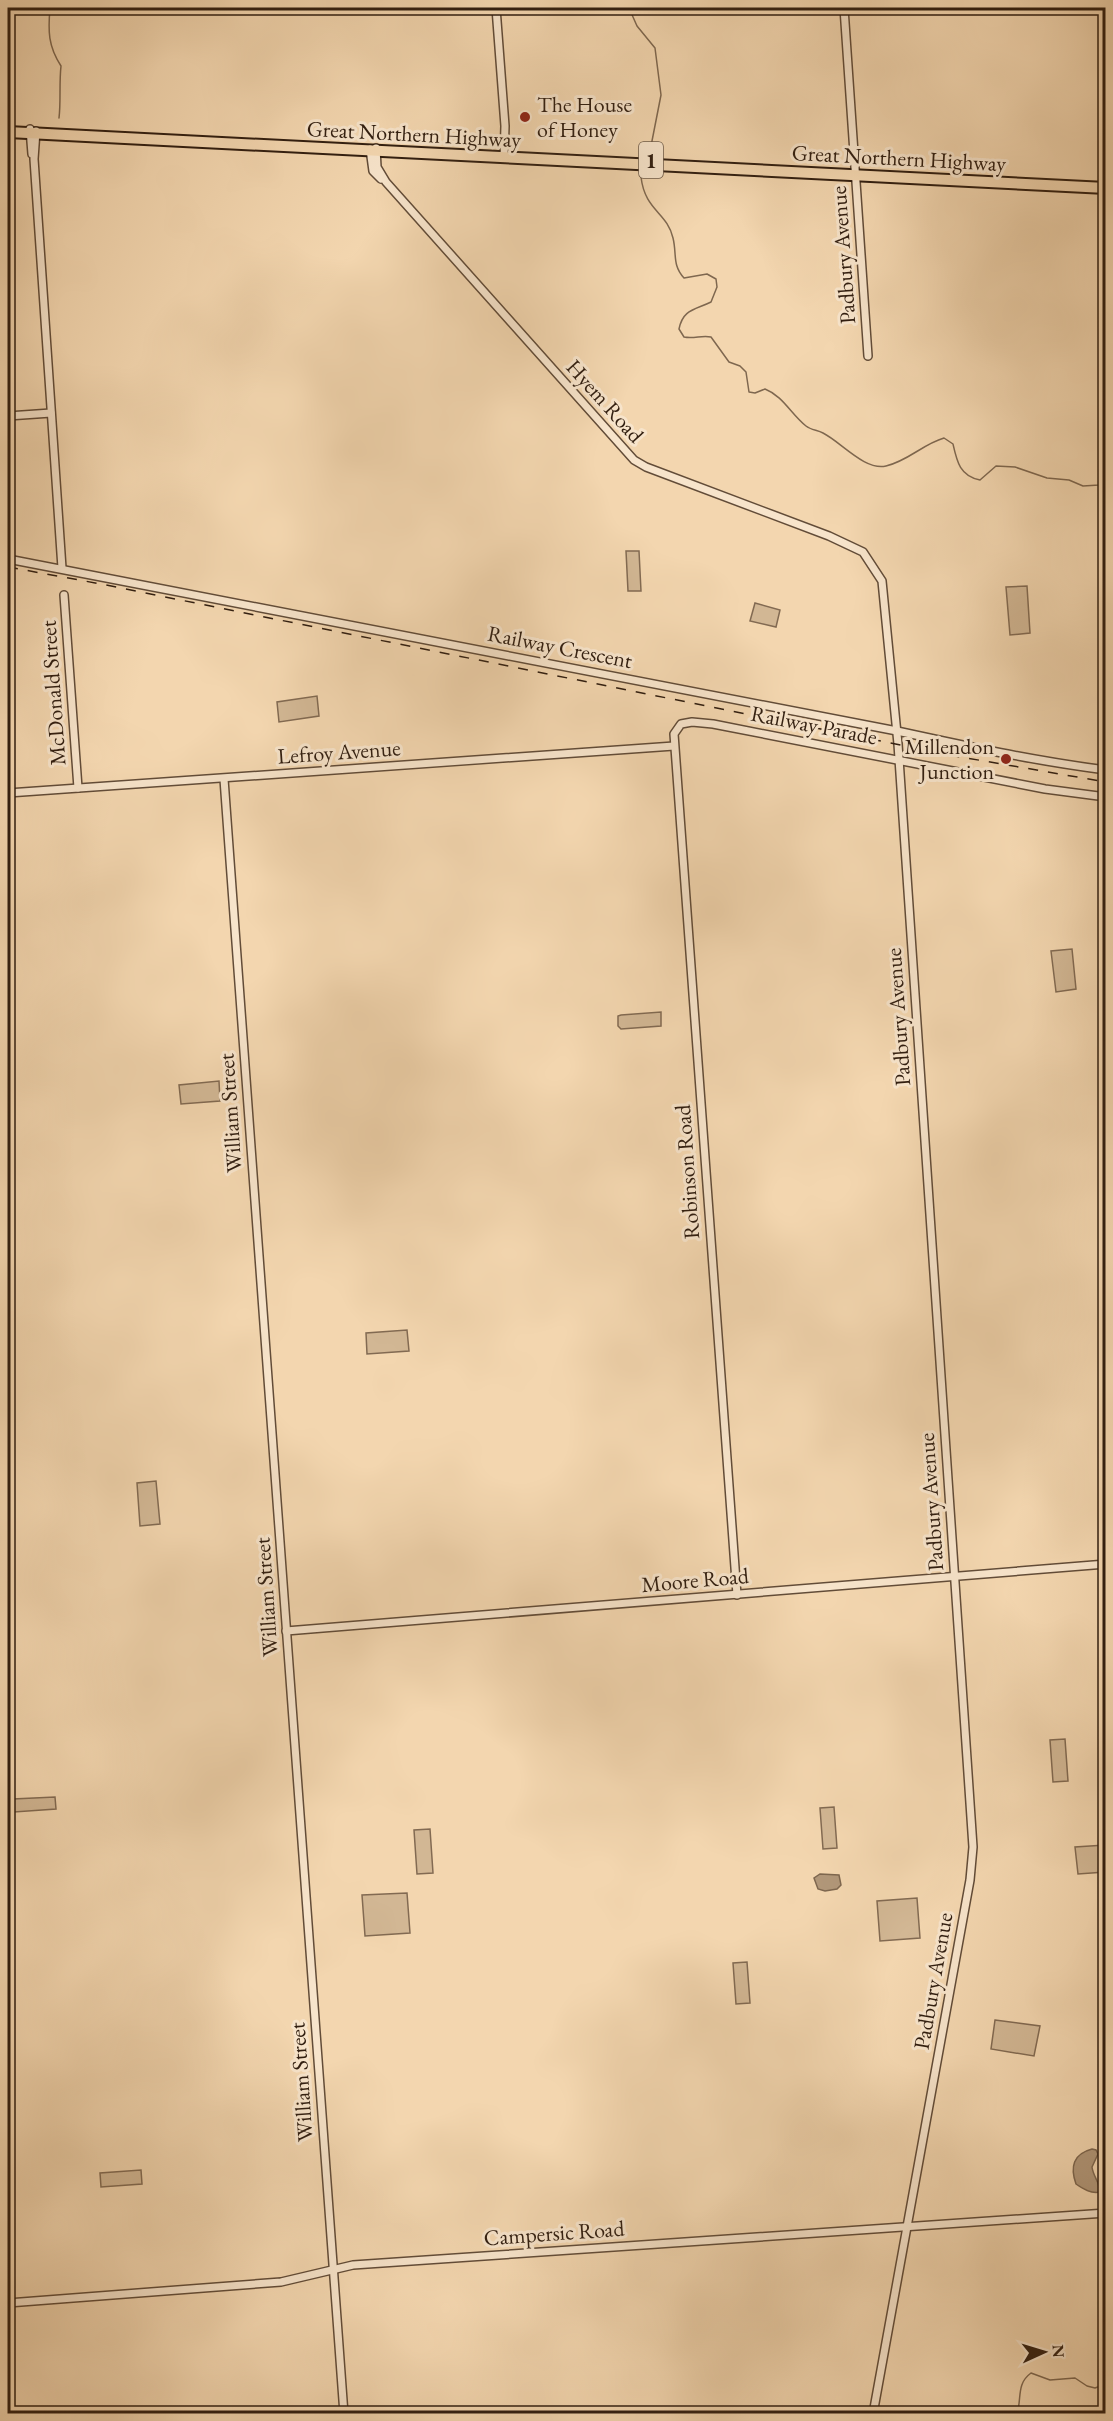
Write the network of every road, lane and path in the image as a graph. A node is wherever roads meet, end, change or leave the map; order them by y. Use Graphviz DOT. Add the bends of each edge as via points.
graph roads {
  1 [pos="496,8"];
  2 [pos="844,8"];
  3 [pos="8,127"];
  4 [pos="33,131"];
  5 [pos="8,132"];
  6 [pos="373,149"];
  7 [pos="504,155"];
  8 [pos="856,173"];
  9 [pos="1106,183"];
  10 [pos="1106,188"];
  11 [pos="868,356"];
  12 [pos="51,413"];
  13 [pos="8,416"];
  14 [pos="8,559"];
  15 [pos="62,568"];
  16 [pos="882,581"];
  17 [pos="64,595"];
  18 [pos="897,731"];
  19 [pos="674,746"];
  20 [pos="898,759"];
  21 [pos="1106,770"];
  22 [pos="224,779"];
  23 [pos="78,788"];
  24 [pos="8,793"];
  25 [pos="1106,797"];
  26 [pos="1106,1564"];
  27 [pos="954,1577"];
  28 [pos="736,1595"];
  29 [pos="286,1631"];
  30 [pos="1106,2213"];
  31 [pos="907,2226"];
  32 [pos="333,2268"];
  33 [pos="8,2303"];
  34 [pos="344,2414"];
  35 [pos="873,2414"];
  1 -- 7 [label="street"];
  2 -- 8 [label="street, Padbury Avenue"];
  3 -- 4 [label="highway, Great Northern Highway / 1"];
  4 -- 5 [label="highway, Great Northern Highway / 1"];
  4 -- 6 [label="highway, Great Northern Highway / 1"];
  4 -- 12 [label="street"];
  6 -- 7 [label="highway, Great Northern Highway / 1"];
  6 -- 16 [label="street, Hyem Road" via="386,182 634,460 863,552"];
  7 -- 8 [label="highway, Great Northern Highway / 1"];
  8 -- 9 [label="highway, Great Northern Highway / 1"];
  8 -- 10 [label="highway, Great Northern Highway / 1"];
  8 -- 11 [label="street, Padbury Avenue"];
  12 -- 13 [label="street"];
  12 -- 15 [label="street"];
  14 -- 15 [label="street, Railway Crescent"];
  15 -- 18 [label="street, Railway Crescent"];
  16 -- 18 [label="street, Padbury Avenue"];
  17 -- 23 [label="street, McDonald Street"];
  18 -- 20 [label="street, Padbury Avenue"];
  18 -- 21 [label="street, Railway Crescent"];
  19 -- 20 [label="street, Railway Parade" via="674,734 681,724 692,722"];
  19 -- 22 [label="street, Lefroy Avenue"];
  19 -- 28 [label="street, Robinson Road"];
  20 -- 25 [label="street, Railway Parade" via="1045,789"];
  20 -- 27 [label="street, Padbury Avenue"];
  22 -- 23 [label="street, Lefroy Avenue"];
  22 -- 29 [label="street, William Street"];
  23 -- 24 [label="street, Lefroy Avenue"];
  26 -- 27 [label="street, Moore Road"];
  27 -- 28 [label="street, Moore Road"];
  27 -- 31 [label="street, Padbury Avenue" via="973,1847"];
  28 -- 29 [label="street, Moore Road"];
  29 -- 32 [label="street, William Street"];
  30 -- 31 [label="street, Campersic Road"];
  31 -- 32 [label="street, Campersic Road"];
  31 -- 35 [label="street, Padbury Avenue"];
  32 -- 33 [label="street, Campersic Road" via="281,2282"];
  32 -- 34 [label="street, William Street"];
}
